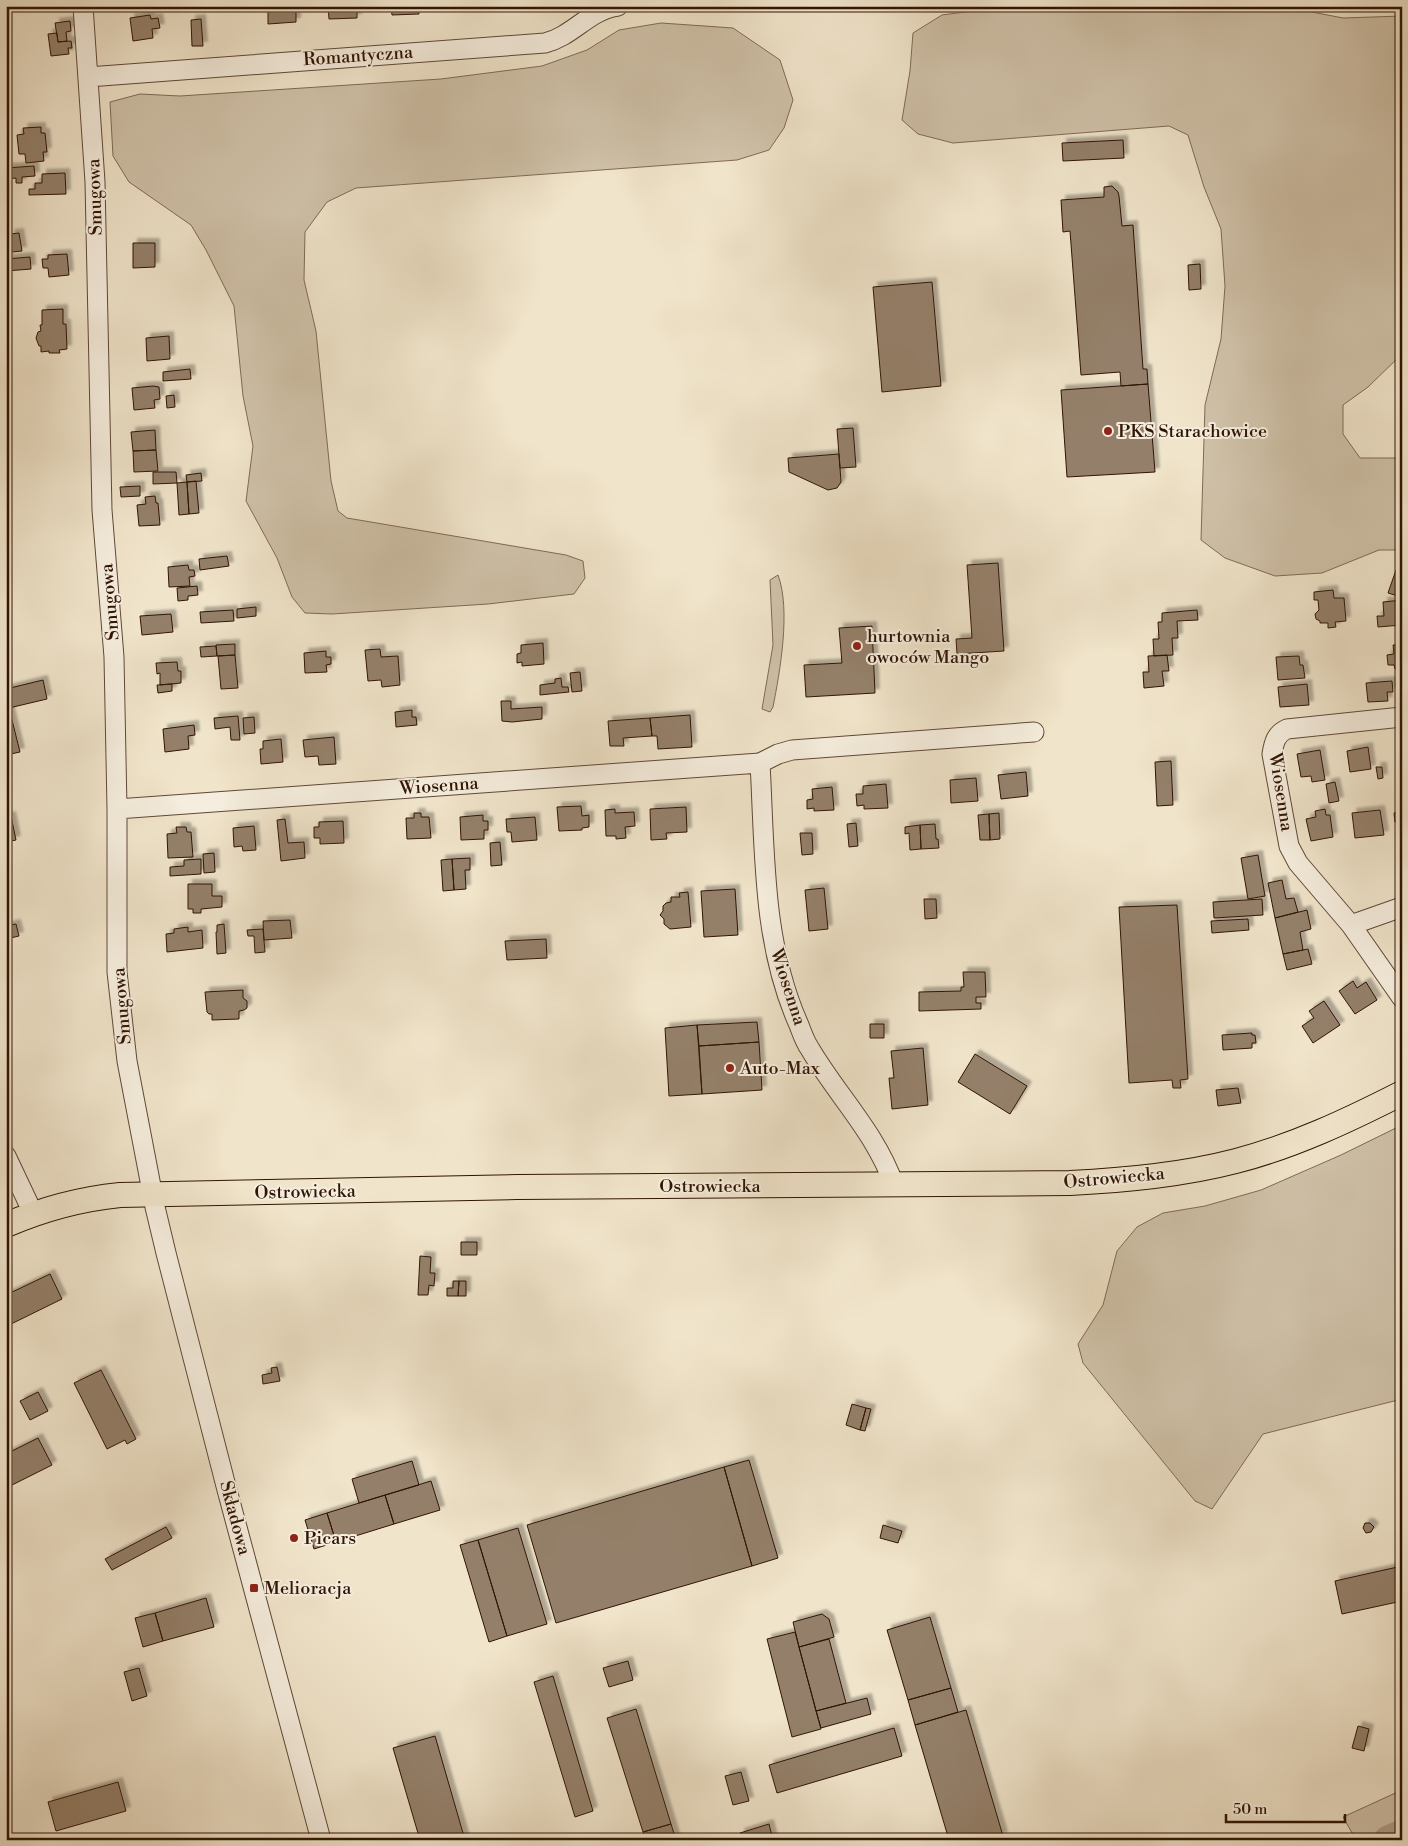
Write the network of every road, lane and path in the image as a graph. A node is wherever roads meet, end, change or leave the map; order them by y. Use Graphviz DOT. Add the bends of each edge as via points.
graph roads {
  1 [pos="83,6"];
  2 [pos="618,6"];
  3 [pos="88,77"];
  4 [pos="1402,717"];
  5 [pos="1034,732"];
  6 [pos="760,763"];
  7 [pos="117,809"];
  8 [pos="1402,907"];
  9 [pos="1351,925"];
  10 [pos="1402,998"];
  11 [pos="1402,1093"];
  12 [pos="6,1156"];
  13 [pos="894,1185"];
  14 [pos="152,1195"];
  15 [pos="33,1213"];
  16 [pos="6,1225"];
  17 [pos="322,1840"];
  1 -- 3 [label="street, Smugowa"];
  2 -- 3 [label="street, Romantyczna" via="602,10 564,37 544,43"];
  3 -- 7 [label="street, Smugowa" via="95,182 102,510 114,657"];
  4 -- 9 [label="street, Wiosenna" via="1287,729 1280,732 1273,744 1272,754 1289,846 1298,863"];
  5 -- 6 [label="street, Wiosenna" via="792,750"];
  6 -- 7 [label="street, Wiosenna"];
  6 -- 13 [label="street, Wiosenna" via="768,914 777,965 809,1049 872,1138"];
  7 -- 14 [label="street, Smugowa" via="117,972 127,1061"];
  8 -- 9 [label="street"];
  9 -- 10 [label="street"];
  11 -- 13 [label="main road, Ostrowiecka" via="1342,1123 1288,1144 1236,1161 1187,1171 1131,1180 1070,1184"];
  12 -- 15 [label="street"];
  13 -- 14 [label="main road, Ostrowiecka" via="517,1187"];
  14 -- 15 [label="main road, Ostrowiecka" via="95,1198"];
  14 -- 17 [label="street, Składowa" via="227,1490"];
  15 -- 16 [label="main road, Ostrowiecka"];
}
